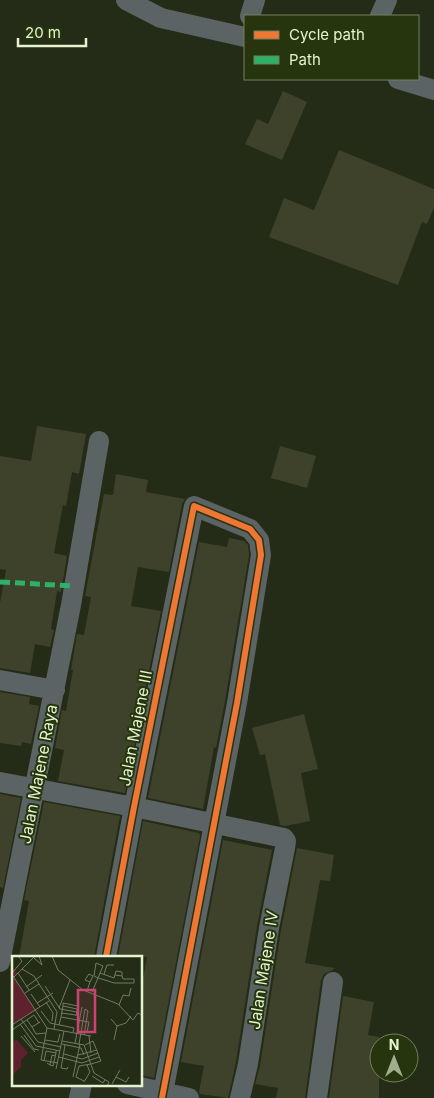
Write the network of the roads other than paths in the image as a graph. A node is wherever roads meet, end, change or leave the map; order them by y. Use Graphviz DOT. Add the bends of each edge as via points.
graph roads {
  1 [pos="126,0"];
  2 [pos="255,0"];
  3 [pos="387,0"];
  4 [pos="250,15"];
  5 [pos="380,15"];
  6 [pos="244,37"];
  7 [pos="401,80"];
  8 [pos="434,90"];
  9 [pos="99,441"];
  10 [pos="0,680"];
  11 [pos="55,690"];
  12 [pos="0,782"];
  13 [pos="34,788"];
  14 [pos="134,807"];
  15 [pos="213,824"];
  16 [pos="106,956"];
  17 [pos="0,962"];
  18 [pos="333,982"];
  19 [pos="133,1086"];
  20 [pos="162,1095"];
  21 [pos="189,1098"];
  22 [pos="240,1098"];
  23 [pos="317,1098"];
  1 -- 6 [label="street" via="162,18"];
  2 -- 4 [label="street"];
  3 -- 5 [label="street"];
  7 -- 8 [label="street"];
  9 -- 11 [label="street, Jalan Majene Raya"];
  10 -- 11 [label="street"];
  11 -- 13 [label="street, Jalan Majene Raya"];
  12 -- 13 [label="street"];
  13 -- 14 [label="street"];
  13 -- 17 [label="street, Jalan Majene Raya"];
  14 -- 15 [label="street"];
  14 -- 15 [label="street, Jalan Majene III" via="194,506 250,529 259,540 261,555"];
  14 -- 16 [label="street, Jalan Majene III"];
  15 -- 20 [label="street"];
  15 -- 22 [label="street, Jalan Majene IV" via="281,836 286,841"];
  18 -- 23 [label="street"];
  19 -- 20 [label="street"];
  20 -- 21 [label="street"];
}
